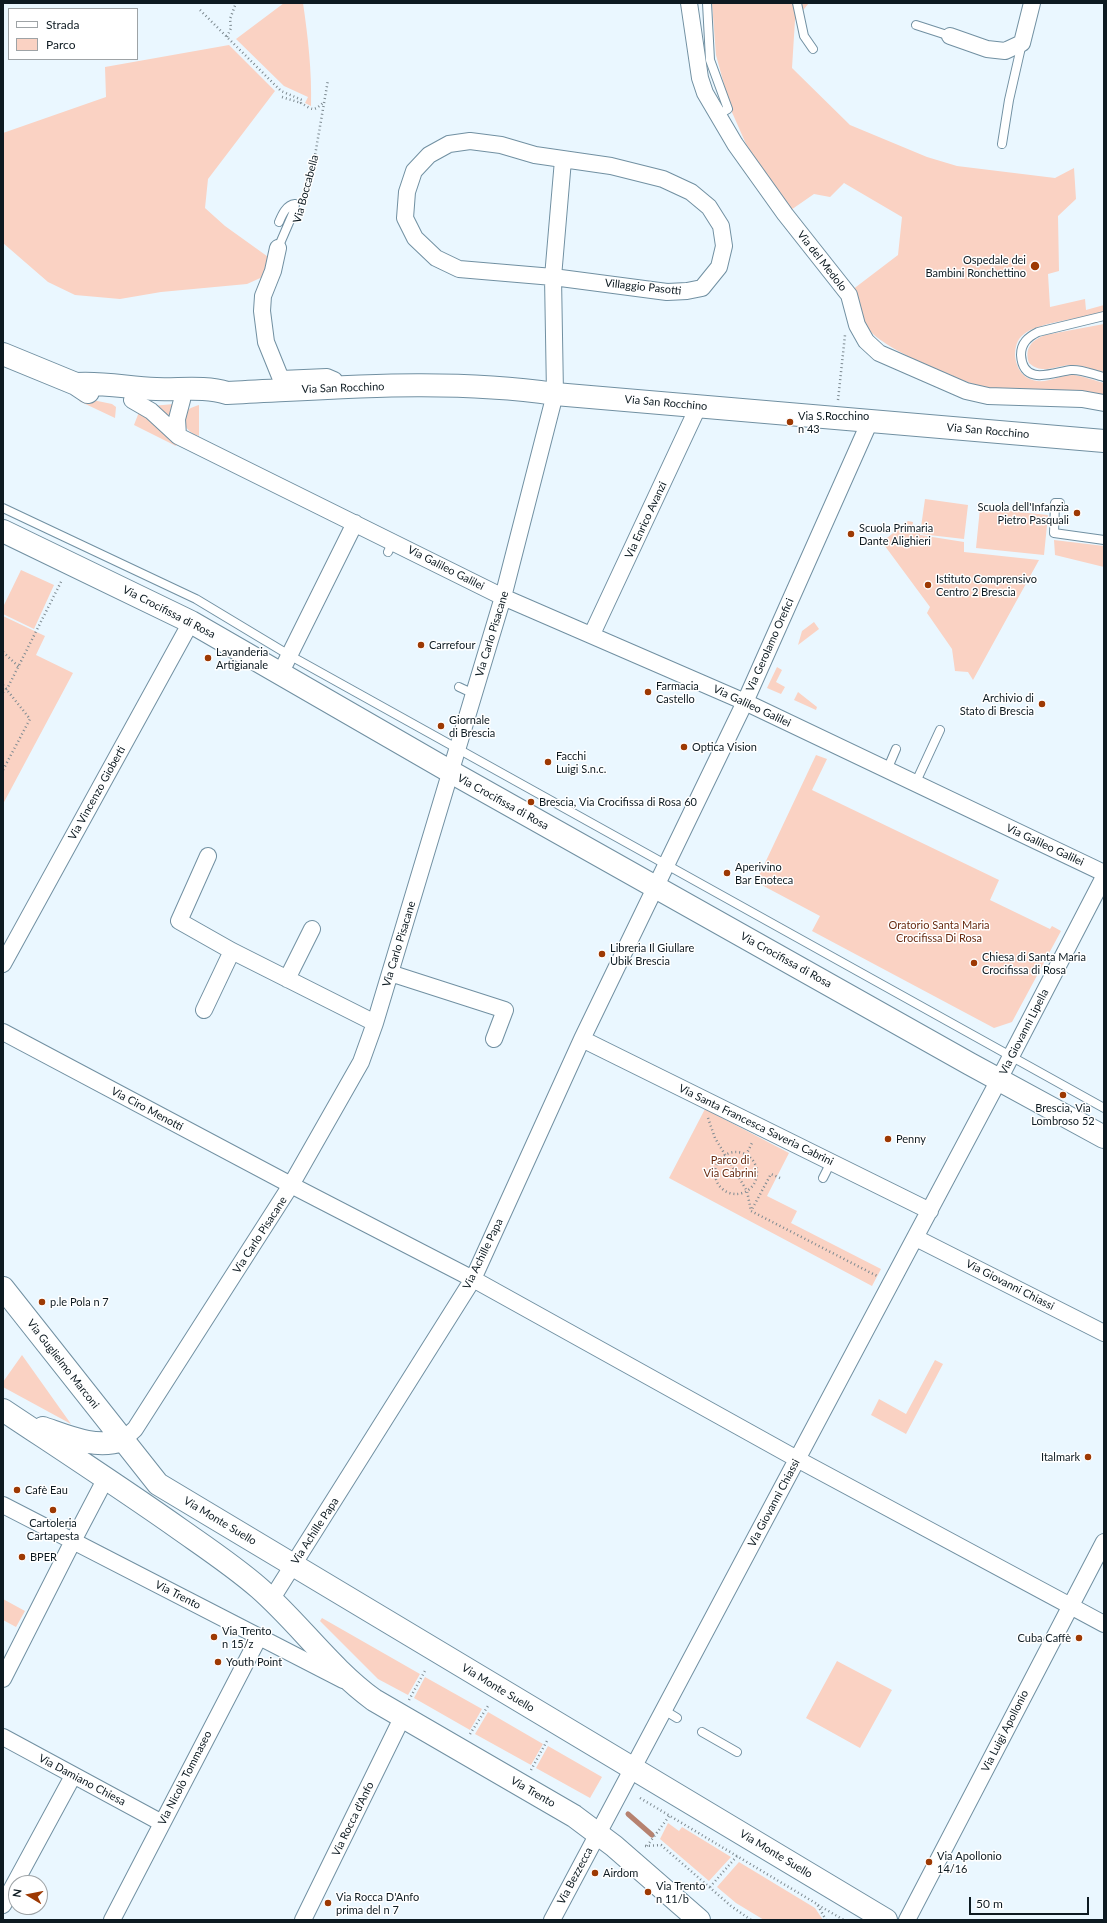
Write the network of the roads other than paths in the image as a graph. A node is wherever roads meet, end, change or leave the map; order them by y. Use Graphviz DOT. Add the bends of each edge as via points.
graph roads {
  1 [pos="689,3"];
  2 [pos="707,3"];
  3 [pos="797,3"];
  4 [pos="1032,3"];
  5 [pos="916,25"];
  6 [pos="950,36"];
  7 [pos="1022,43"];
  8 [pos="812,49"];
  9 [pos="718,115"];
  10 [pos="1002,144"];
  11 [pos="563,160"];
  12 [pos="278,222"];
  13 [pos="278,248"];
  14 [pos="553,276"];
  15 [pos="1104,316"];
  16 [pos="3,354"];
  17 [pos="1104,377"];
  18 [pos="76,384"];
  19 [pos="335,388"];
  20 [pos="227,393"];
  21 [pos="555,394"];
  22 [pos="132,400"];
  23 [pos="182,400"];
  24 [pos="1104,403"];
  25 [pos="699,405"];
  26 [pos="870,421"];
  27 [pos="178,436"];
  28 [pos="1104,441"];
  29 [pos="1060,504"];
  30 [pos="3,508"];
  31 [pos="354,523"];
  32 [pos="3,531"];
  33 [pos="1104,540"];
  34 [pos="504,597"];
  35 [pos="191,622"];
  36 [pos="592,634"];
  37 [pos="285,664"];
  38 [pos="459,687"];
  39 [pos="474,694"];
  40 [pos="745,702"];
  41 [pos="940,730"];
  42 [pos="457,748"];
  43 [pos="896,749"];
  44 [pos="887,770"];
  45 [pos="451,772"];
  46 [pos="915,784"];
  47 [pos="208,856"];
  48 [pos="665,865"];
  49 [pos="1104,873"];
  50 [pos="1104,877"];
  51 [pos="654,887"];
  52 [pos="312,929"];
  53 [pos="232,952"];
  54 [pos="3,964"];
  55 [pos="390,973"];
  56 [pos="287,979"];
  57 [pos="204,1010"];
  58 [pos="375,1023"];
  59 [pos="3,1032"];
  60 [pos="494,1039"];
  61 [pos="582,1039"];
  62 [pos="1011,1057"];
  63 [pos="999,1080"];
  64 [pos="1104,1108"];
  65 [pos="1104,1137"];
  66 [pos="831,1162"];
  67 [pos="823,1178"];
  68 [pos="291,1185"];
  69 [pos="930,1211"];
  70 [pos="916,1238"];
  71 [pos="474,1279"];
  72 [pos="3,1288"];
  73 [pos="1104,1333"];
  74 [pos="10,1414"];
  75 [pos="123,1440"];
  76 [pos="797,1459"];
  77 [pos="106,1478"];
  78 [pos="158,1484"];
  79 [pos="3,1505"];
  80 [pos="73,1540"];
  81 [pos="1104,1542"];
  82 [pos="293,1564"];
  83 [pos="271,1600"];
  84 [pos="1070,1605"];
  85 [pos="1104,1624"];
  86 [pos="259,1637"];
  87 [pos="3,1679"];
  88 [pos="352,1685"];
  89 [pos="405,1711"];
  90 [pos="702,1732"];
  91 [pos="3,1737"];
  92 [pos="737,1752"];
  93 [pos="633,1769"];
  94 [pos="73,1776"];
  95 [pos="162,1823"];
  96 [pos="598,1833"];
  97 [pos="3,1905"];
  98 [pos="112,1920"];
  99 [pos="303,1920"];
  100 [pos="552,1920"];
  101 [pos="699,1920"];
  102 [pos="886,1920"];
  103 [pos="907,1920"];
  1 -- 9 [label="street, Via del Medolo" via="700,78 705,93"];
  2 -- 9 [label="lane" via="710,60 728,109"];
  3 -- 8 [label="lane" via="804,36"];
  4 -- 7 [label="street"];
  5 -- 6 [label="lane"];
  6 -- 7 [label="street" via="987,49 1004,51"];
  7 -- 10 [label="lane"];
  9 -- 24 [label="street, Via del Medolo" via="784,214 849,295 857,325 866,341 879,353 974,393 988,396 1082,399"];
  11 -- 14 [label="street"];
  11 -- 14 [label="street, Villaggio Pasotti" via="501,145 470,141 449,144 428,155 414,171 407,192 404,218 415,238 436,258 459,269"];
  11 -- 14 [label="street, Villaggio Pasotti" via="611,166 663,179 691,192 709,207 721,226 724,246 719,267 702,288 687,291 667,292"];
  12 -- 13 [label="lane" via="290,204 295,204"];
  13 -- 19 [label="street" via="273,271 263,296 262,311 266,342 281,380 327,377 334,380"];
  14 -- 21 [label="street"];
  15 -- 17 [label="lane" via="1038,332 1028,337 1021,351 1025,368 1039,376 1078,370"];
  16 -- 18 [label="street, Via San Rocchino"];
  18 -- 20 [label="street, Via San Rocchino" via="216,390"];
  18 -- 22 [label="street, Via San Rocchino" via="85,391"];
  19 -- 20 [label="street, Via San Rocchino"];
  19 -- 21 [label="street, Via San Rocchino" via="436,385 515,388"];
  20 -- 23 [label="street, Via San Rocchino" via="216,398"];
  21 -- 25 [label="street, Via San Rocchino"];
  21 -- 34 [label="street, Via Carlo Pisacane"];
  22 -- 23 [label="street, Via San Rocchino"];
  22 -- 27 [label="street, Via Galileo Galilei" via="151,411"];
  23 -- 27 [label="street" via="177,419"];
  25 -- 26 [label="street, Via San Rocchino"];
  25 -- 36 [label="street, Via Enrico Avanzi"];
  26 -- 28 [label="street, Via San Rocchino"];
  26 -- 40 [label="street, Via Gerolamo Orefici"];
  27 -- 31 [label="street, Via Galileo Galilei"];
  29 -- 33 [label="lane" via="1055,503 1054,533"];
  30 -- 37 [label="lane" via="196,599"];
  31 -- 34 [label="street, Via Galileo Galilei" via="390,547"];
  31 -- 37 [label="street"];
  32 -- 35 [label="street, Via Crocifissa di Rosa" via="70,563 94,580"];
  34 -- 36 [label="street, Via Galileo Galilei"];
  34 -- 39 [label="street, Via Carlo Pisacane"];
  35 -- 37 [label="street, Via Crocifissa di Rosa"];
  35 -- 54 [label="street, Via Vincenzo Gioberti"];
  36 -- 40 [label="street, Via Galileo Galilei"];
  37 -- 42 [label="lane"];
  37 -- 45 [label="street, Via Crocifissa di Rosa" via="324,697"];
  38 -- 39 [label="lane"];
  39 -- 42 [label="street, Via Carlo Pisacane"];
  40 -- 44 [label="street, Via Galileo Galilei"];
  40 -- 48 [label="street, Via Gerolamo Orefici"];
  41 -- 46 [label="lane"];
  42 -- 45 [label="street, Via Carlo Pisacane"];
  42 -- 48 [label="lane"];
  43 -- 44 [label="lane"];
  44 -- 46 [label="street, Via Galileo Galilei"];
  45 -- 51 [label="street, Via Crocifissa di Rosa"];
  45 -- 55 [label="street, Via Carlo Pisacane"];
  46 -- 49 [label="street, Via Galileo Galilei"];
  47 -- 53 [label="street" via="179,921"];
  48 -- 51 [label="street, Via Gerolamo Orefici"];
  48 -- 62 [label="lane"];
  50 -- 62 [label="street, Via Giovanni Lipella"];
  51 -- 61 [label="street, Via Achille Papa"];
  51 -- 63 [label="street, Via Crocifissa di Rosa"];
  52 -- 56 [label="street"];
  53 -- 56 [label="street"];
  53 -- 57 [label="street"];
  55 -- 58 [label="street, Via Carlo Pisacane"];
  55 -- 60 [label="street" via="505,1010"];
  56 -- 58 [label="street"];
  58 -- 68 [label="street, Via Carlo Pisacane" via="361,1062"];
  59 -- 68 [label="street, Via Ciro Menotti"];
  61 -- 66 [label="street, Via Santa Francesca Saveria Cabrini"];
  61 -- 71 [label="street, Via Achille Papa"];
  62 -- 63 [label="street, Via Giovanni Lipella"];
  62 -- 64 [label="lane"];
  63 -- 65 [label="street, Via Crocifissa di Rosa"];
  63 -- 69 [label="street, Via Giovanni Chiassi"];
  66 -- 67 [label="lane"];
  66 -- 69 [label="street, Via Santa Francesca Saveria Cabrini"];
  68 -- 71 [label="street, Via Ciro Menotti"];
  68 -- 75 [label="street, Via Carlo Pisacane" via="135,1429"];
  69 -- 70 [label="street, Via Giovanni Chiassi"];
  70 -- 73 [label="street, Via Giovanni Chiassi"];
  70 -- 76 [label="street, Via Giovanni Chiassi"];
  71 -- 76 [label="street, Via Ciro Menotti"];
  71 -- 82 [label="street, Via Achille Papa"];
  72 -- 75 [label="street, Via Guglielmo Marconi"];
  74 -- 75 [label="street" via="87,1442 112,1444"];
  74 -- 77 [label="street"];
  75 -- 78 [label="street, Via Monte Suello"];
  76 -- 84 [label="street, Via Ciro Menotti"];
  76 -- 93 [label="street, Via Giovanni Chiassi" via="671,1714"];
  77 -- 78 [label="street" via="113,1473 130,1475"];
  77 -- 80 [label="street"];
  77 -- 83 [label="street" via="234,1568"];
  78 -- 82 [label="street, Via Monte Suello"];
  79 -- 80 [label="street, Via Trento"];
  80 -- 86 [label="street, Via Trento"];
  80 -- 87 [label="street"];
  81 -- 84 [label="street, Via Luigi Apollonio"];
  82 -- 83 [label="street, Via Achille Papa"];
  82 -- 93 [label="street, Via Monte Suello"];
  83 -- 88 [label="street, Via Trento"];
  84 -- 85 [label="street, Via Ciro Menotti"];
  84 -- 103 [label="street, Via Luigi Apollonio"];
  86 -- 88 [label="street, Via Trento"];
  86 -- 95 [label="street, Via Nicolò Tommaseo"];
  88 -- 89 [label="street, Via Trento" via="374,1700"];
  89 -- 96 [label="street, Via Trento"];
  89 -- 99 [label="street, Via Rocca d'Anfo"];
  90 -- 92 [label="lane"];
  91 -- 94 [label="street, Via Damiano Chiesa"];
  93 -- 96 [label="street, Via Bezzecca"];
  93 -- 102 [label="street, Via Monte Suello"];
  94 -- 95 [label="street, Via Damiano Chiesa"];
  94 -- 97 [label="street"];
  95 -- 98 [label="street, Via Nicolò Tommaseo"];
  96 -- 100 [label="street, Via Bezzecca"];
  96 -- 101 [label="street, Via Trento"];
}
